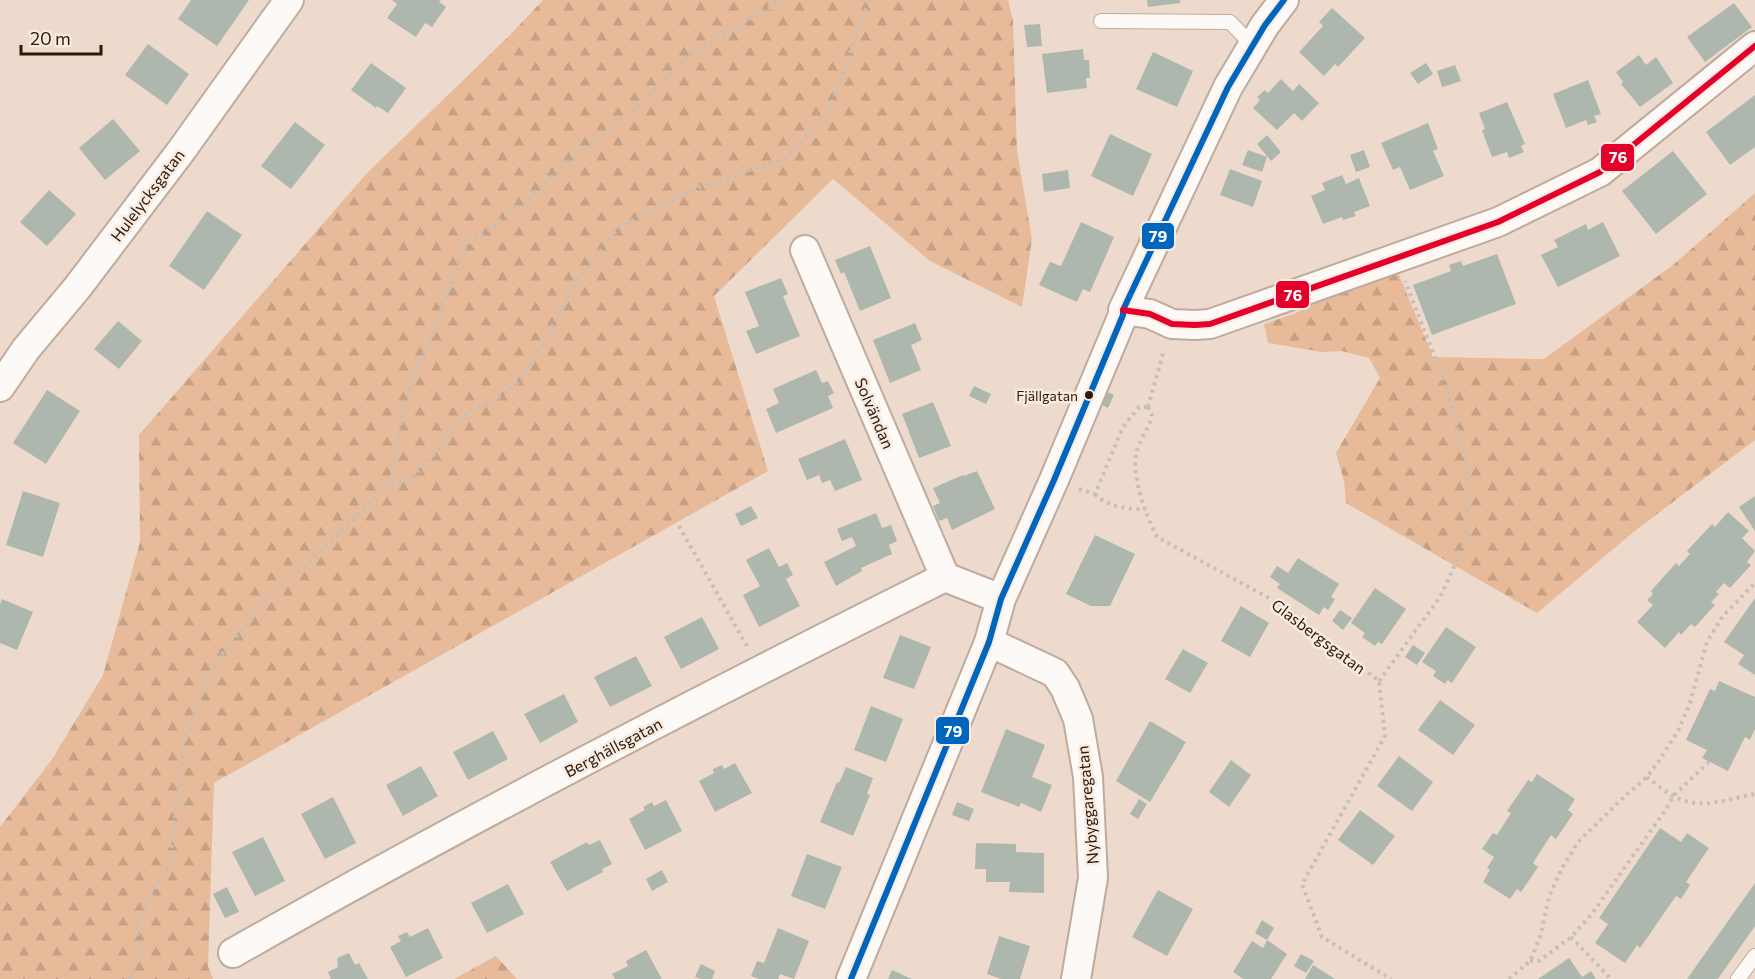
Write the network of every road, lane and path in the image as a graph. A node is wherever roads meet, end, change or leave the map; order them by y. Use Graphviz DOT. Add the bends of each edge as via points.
graph roads {
  1 [pos="289,0"];
  2 [pos="782,0"];
  3 [pos="869,0"];
  4 [pos="1284,0"];
  5 [pos="1101,21"];
  6 [pos="1252,46"];
  7 [pos="1755,46"];
  8 [pos="805,250"];
  9 [pos="1396,258"];
  10 [pos="1123,310"];
  11 [pos="1172,324"];
  12 [pos="0,387"];
  13 [pos="1148,407"];
  14 [pos="1054,480"];
  15 [pos="390,485"];
  16 [pos="1095,494"];
  17 [pos="1145,509"];
  18 [pos="679,526"];
  19 [pos="945,577"];
  20 [pos="1755,584"];
  21 [pos="1001,599"];
  22 [pos="989,642"];
  23 [pos="760,670"];
  24 [pos="1379,681"];
  25 [pos="1709,762"];
  26 [pos="1647,777"];
  27 [pos="1755,794"];
  28 [pos="1673,796"];
  29 [pos="1572,937"];
  30 [pos="233,953"];
  31 [pos="1755,956"];
  32 [pos="1530,961"];
  33 [pos="129,979"];
  34 [pos="851,979"];
  35 [pos="1077,979"];
  36 [pos="1391,979"];
  37 [pos="1509,979"];
  38 [pos="1611,979"];
  39 [pos="1738,979"];
  1 -- 12 [label="street, Hulelycksgatan" via="181,152"];
  2 -- 15 [label="path" via="690,54 626,117 519,207 466,245 404,405"];
  3 -- 15 [label="path" via="829,111 784,159 699,187 618,228 575,284 523,378 496,400 467,412 409,480"];
  4 -- 6 [label="street"];
  5 -- 6 [label="lane" via="1230,22"];
  6 -- 10 [label="street" via="1228,87"];
  7 -- 9 [label="street" via="1600,172 1498,222"];
  8 -- 19 [label="street, Solvändan"];
  9 -- 11 [label="street" via="1210,324"];
  9 -- 24 [label="path" via="1441,373 1467,462 1467,539 1440,597"];
  10 -- 11 [label="street" via="1150,314"];
  10 -- 14 [label="street"];
  11 -- 13 [label="path, Glasbergsgatan"];
  13 -- 16 [label="path" via="1139,406 1128,418"];
  13 -- 17 [label="path, Glasbergsgatan" via="1151,421 1136,462"];
  14 -- 16 [label="path"];
  14 -- 21 [label="street"];
  15 -- 33 [label="path" via="259,608 214,664 184,740 170,861 136,922 140,952"];
  16 -- 17 [label="path" via="1101,500"];
  17 -- 24 [label="path, Glasbergsgatan" via="1157,537 1282,605"];
  18 -- 23 [label="path"];
  19 -- 21 [label="street"];
  19 -- 23 [label="street, Berghällsgatan"];
  20 -- 26 [label="path" via="1724,616 1707,642 1679,729"];
  21 -- 22 [label="street"];
  22 -- 34 [label="street"];
  22 -- 35 [label="street, Nybyggaregatan" via="1055,673 1078,719 1088,777 1094,878"];
  23 -- 30 [label="street, Berghällsgatan" via="369,875"];
  24 -- 36 [label="path, Glasbergsgatan" via="1385,736 1302,884 1322,937"];
  25 -- 28 [label="path"];
  26 -- 28 [label="path"];
  26 -- 32 [label="path" via="1578,842 1549,897"];
  27 -- 28 [label="path" via="1707,805"];
  28 -- 29 [label="path"];
  29 -- 32 [label="path" via="1539,961"];
  29 -- 38 [label="path"];
  31 -- 39 [label="lane"];
  32 -- 37 [label="path"];
}
